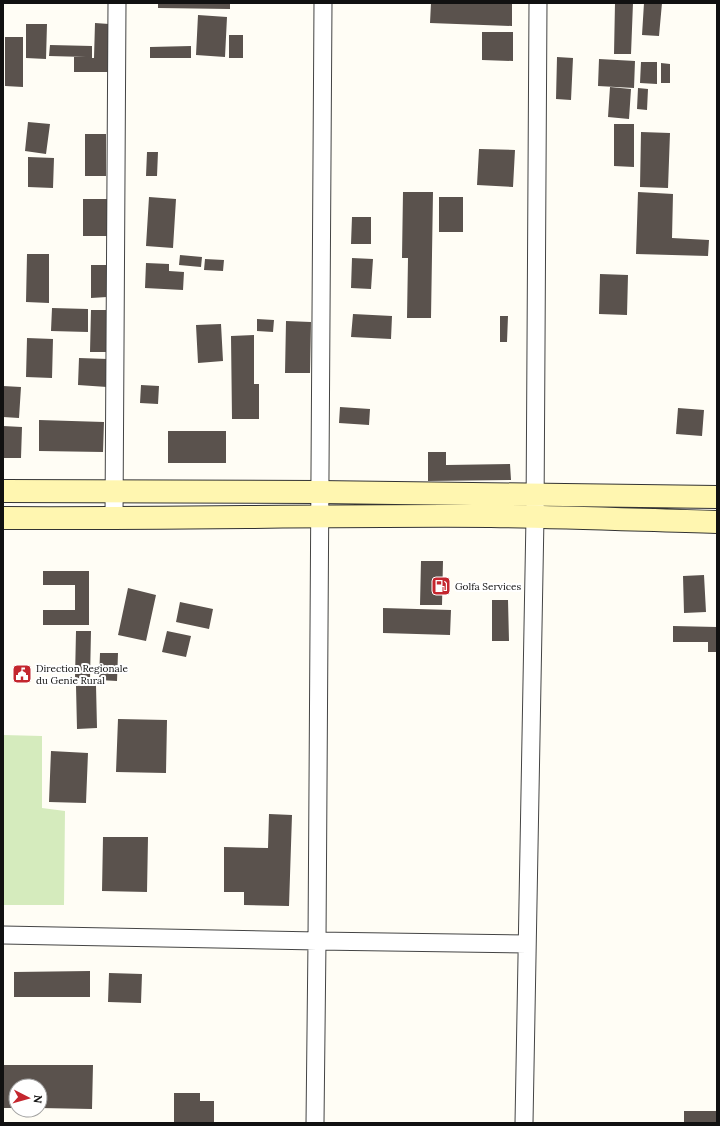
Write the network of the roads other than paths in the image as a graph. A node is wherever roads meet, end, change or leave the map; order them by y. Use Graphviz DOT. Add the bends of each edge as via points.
graph roads {
  1 [pos="117,3"];
  2 [pos="323,3"];
  3 [pos="538,3"];
  4 [pos="3,491"];
  5 [pos="114,491"];
  6 [pos="319,492"];
  7 [pos="535,495"];
  8 [pos="717,497"];
  9 [pos="320,517"];
  10 [pos="535,517"];
  11 [pos="3,518"];
  12 [pos="114,519"];
  13 [pos="717,522"];
  14 [pos="3,935"];
  15 [pos="317,941"];
  16 [pos="527,944"];
  17 [pos="315,1123"];
  18 [pos="524,1123"];
  1 -- 5 [label="street"];
  2 -- 6 [label="street"];
  3 -- 7 [label="street"];
  4 -- 5 [label="street"];
  5 -- 6 [label="street"];
  5 -- 12 [label="street"];
  6 -- 7 [label="street"];
  6 -- 9 [label="street"];
  7 -- 8 [label="street"];
  7 -- 10 [label="street"];
  9 -- 10 [label="street"];
  9 -- 12 [label="street"];
  9 -- 15 [label="street"];
  10 -- 13 [label="street"];
  10 -- 16 [label="street"];
  11 -- 12 [label="street"];
  14 -- 15 [label="street"];
  15 -- 16 [label="street"];
  15 -- 17 [label="street"];
  16 -- 18 [label="street"];
}
